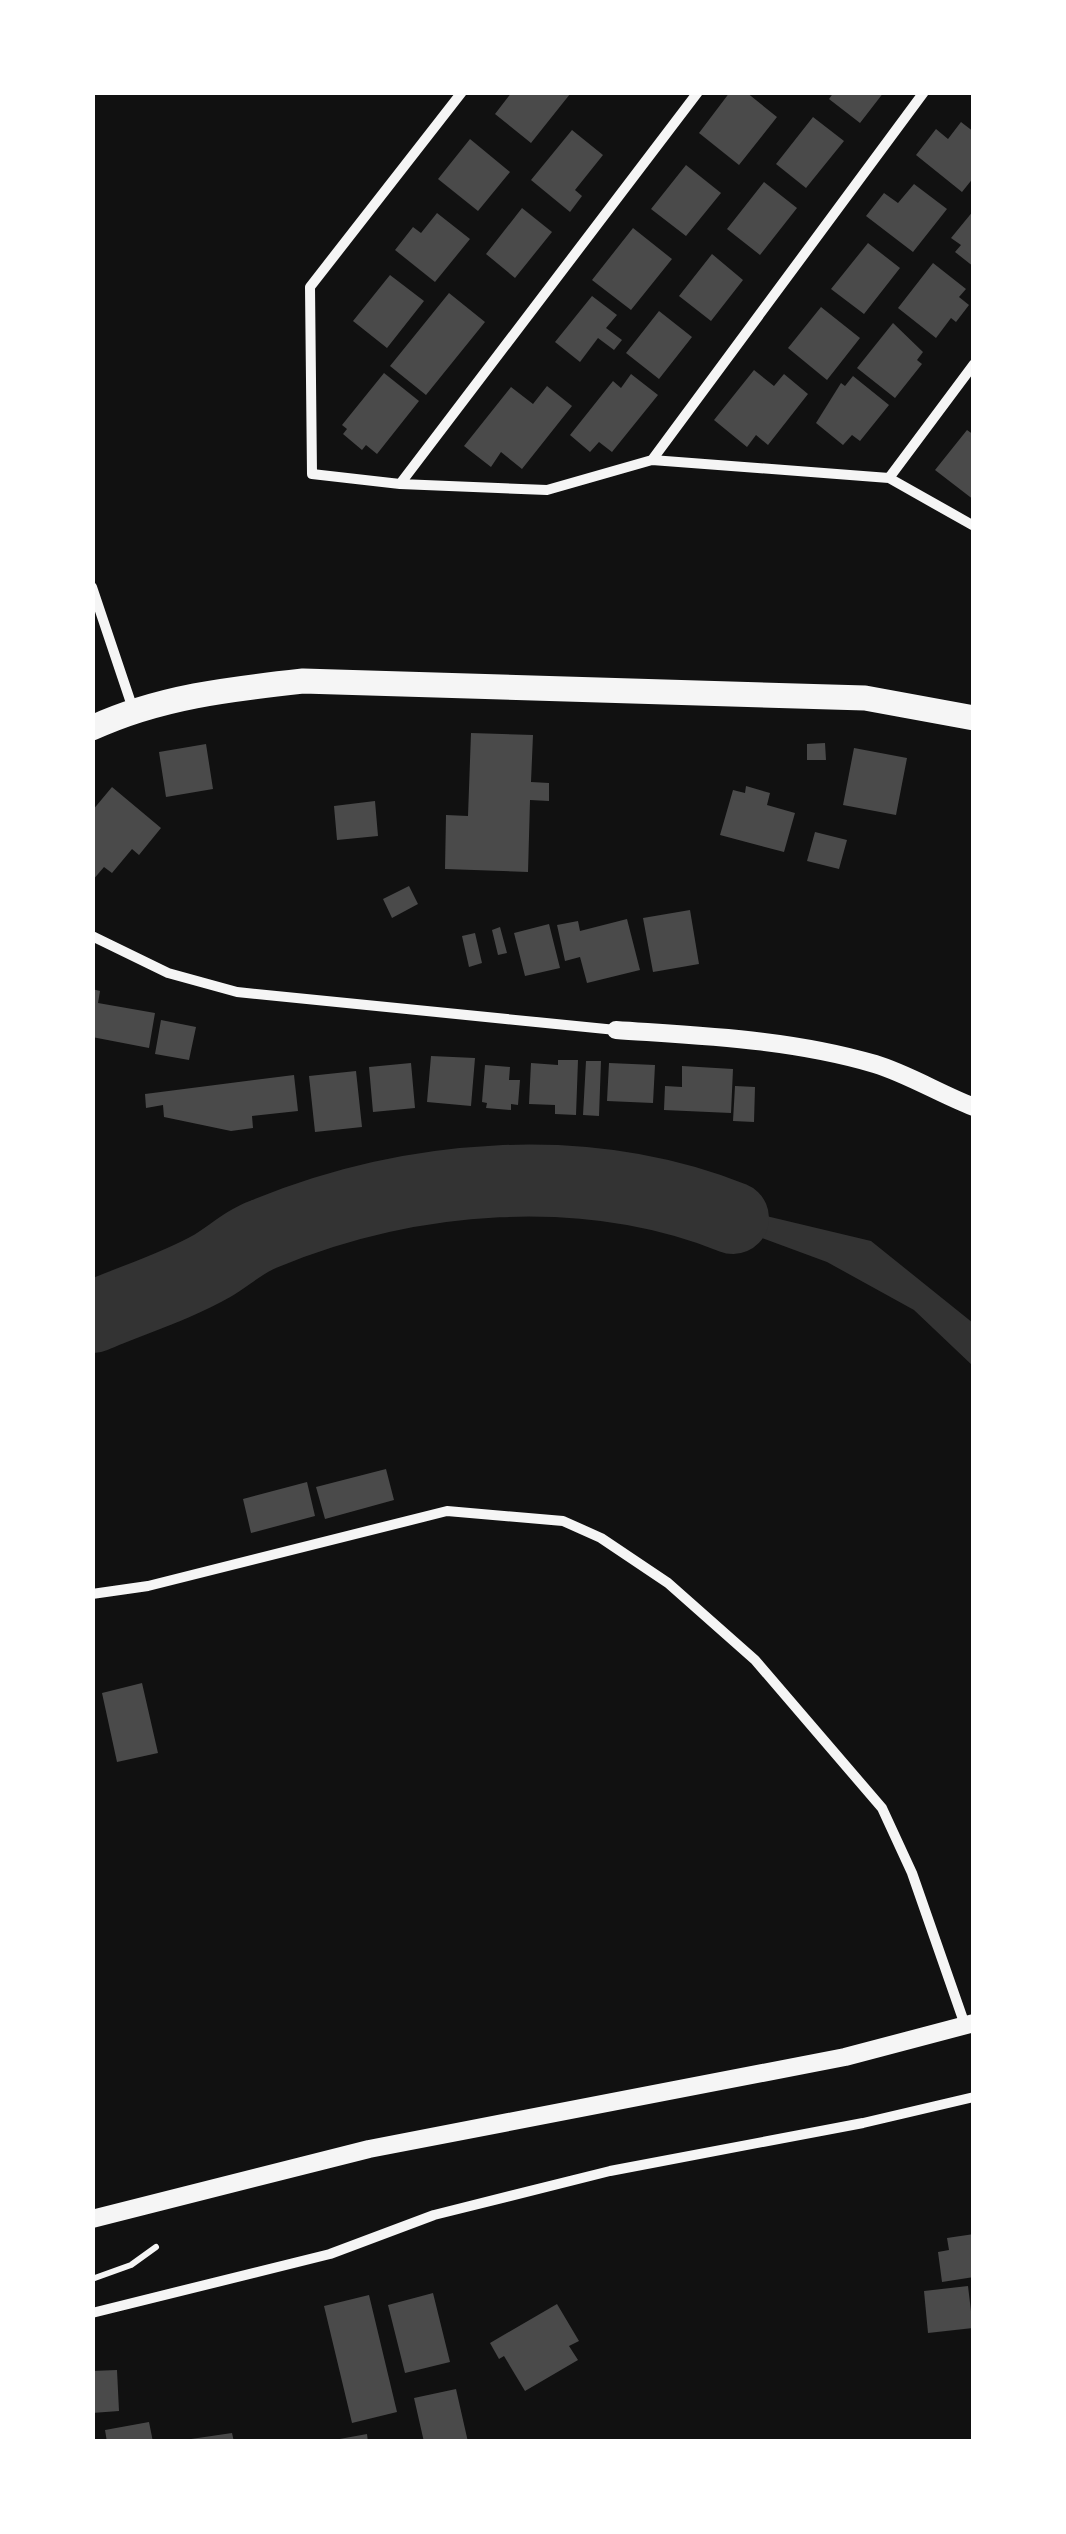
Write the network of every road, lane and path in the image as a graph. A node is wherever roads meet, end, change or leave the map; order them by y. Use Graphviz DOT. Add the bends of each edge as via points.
graph roads {
  1 [pos="462,92"];
  2 [pos="698,92"];
  3 [pos="924,92"];
  4 [pos="974,364"];
  5 [pos="652,460"];
  6 [pos="889,478"];
  7 [pos="400,484"];
  8 [pos="974,526"];
  9 [pos="92,587"];
  10 [pos="133,709"];
  11 [pos="974,718"];
  12 [pos="92,728"];
  13 [pos="92,936"];
  14 [pos="616,1030"];
  15 [pos="974,1107"];
  16 [pos="92,1594"];
  17 [pos="969,2024"];
  18 [pos="974,2097"];
  19 [pos="92,2220"];
  20 [pos="156,2247"];
  21 [pos="92,2279"];
  22 [pos="92,2313"];
  1 -- 7 [label="street" via="310,287 312,474"];
  2 -- 7 [label="street"];
  3 -- 5 [label="street"];
  4 -- 6 [label="street"];
  5 -- 6 [label="street"];
  5 -- 7 [label="street" via="547,490"];
  6 -- 8 [label="street"];
  9 -- 10 [label="street"];
  10 -- 11 [label="main road" via="303,680 865,698"];
  10 -- 12 [label="main road"];
  13 -- 14 [label="street" via="168,973 237,992"];
  14 -- 15 [label="street" via="813,1048 880,1065"];
  16 -- 17 [label="street" via="447,1511 563,1521 602,1538 668,1583 756,1660 882,1808"];
  17 -- 19 [label="street" via="844,2056 369,2149"];
  18 -- 22 [label="street" via="610,2171 434,2215 330,2254"];
  20 -- 21 [label="path"];
}
